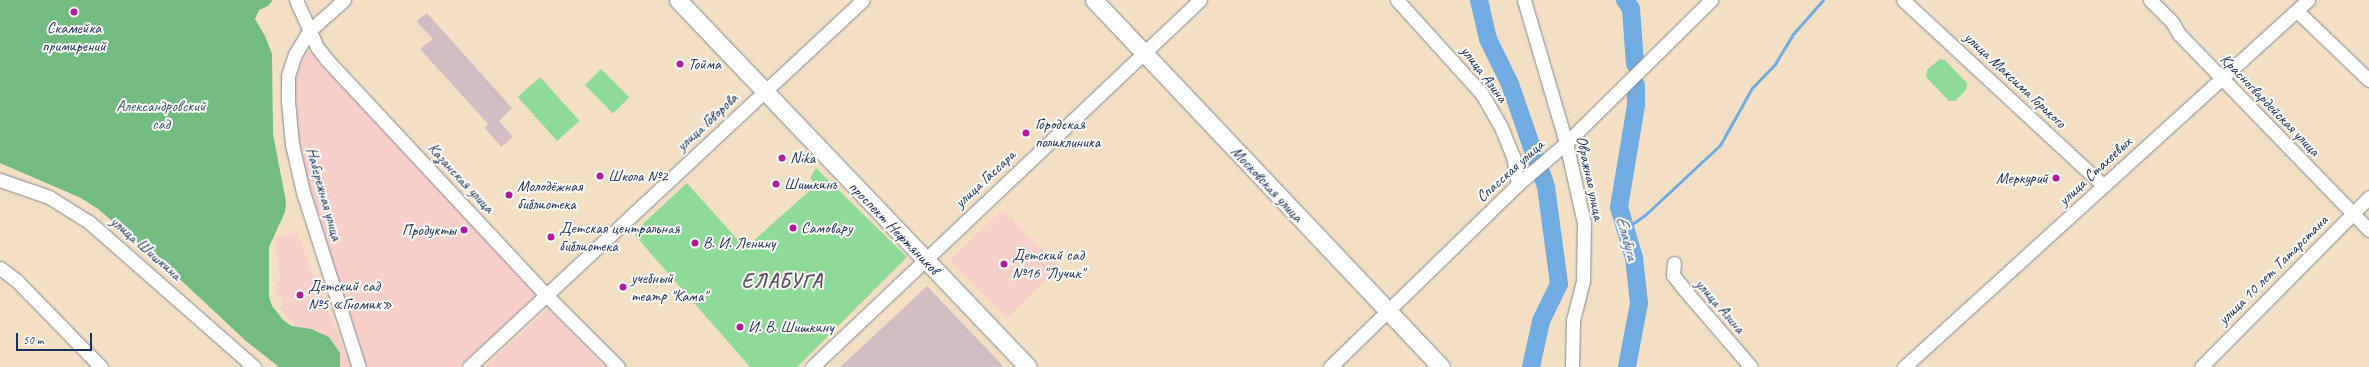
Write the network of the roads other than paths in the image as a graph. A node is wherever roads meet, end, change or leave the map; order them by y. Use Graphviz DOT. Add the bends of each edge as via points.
graph roads {
  1 [pos="296,0"];
  2 [pos="344,0"];
  3 [pos="678,0"];
  4 [pos="862,0"];
  5 [pos="1094,0"];
  6 [pos="1200,0"];
  7 [pos="1397,0"];
  8 [pos="1524,0"];
  9 [pos="1711,0"];
  10 [pos="1903,0"];
  11 [pos="2150,0"];
  12 [pos="2308,0"];
  13 [pos="2297,11"];
  14 [pos="309,31"];
  15 [pos="1144,52"];
  16 [pos="2222,79"];
  17 [pos="2369,80"];
  18 [pos="765,91"];
  19 [pos="1566,143"];
  20 [pos="0,180"];
  21 [pos="1518,184"];
  22 [pos="2103,185"];
  23 [pos="2369,197"];
  24 [pos="2352,214"];
  25 [pos="2369,230"];
  26 [pos="924,260"];
  27 [pos="1674,263"];
  28 [pos="0,268"];
  29 [pos="547,296"];
  30 [pos="1388,312"];
  31 [pos="102,367"];
  32 [pos="254,367"];
  33 [pos="359,367"];
  34 [pos="469,367"];
  35 [pos="618,367"];
  36 [pos="812,367"];
  37 [pos="1028,367"];
  38 [pos="1330,367"];
  39 [pos="1441,367"];
  40 [pos="1572,367"];
  41 [pos="1751,367"];
  42 [pos="1904,367"];
  43 [pos="2201,367"];
  1 -- 14 [label="street, Казанская улица"];
  2 -- 14 [label="street, Набережная улица"];
  3 -- 18 [label="main road, проспект Нефтяников"];
  4 -- 18 [label="street, улица Говорова"];
  5 -- 15 [label="main road, Московская улица"];
  6 -- 15 [label="street, улица Гассара"];
  7 -- 21 [label="street, улица Азина" via="1482,94 1513,156"];
  8 -- 19 [label="street, Овражная улица"];
  9 -- 19 [label="street, Спасская улица"];
  10 -- 22 [label="street, улица Максима Горького"];
  11 -- 16 [label="street, Красногвардейская улица"];
  12 -- 13 [label="street, улица Стахеевых"];
  13 -- 16 [label="street, улица Стахеевых"];
  13 -- 17 [label="street"];
  14 -- 29 [label="street, Казанская улица" via="327,60"];
  14 -- 33 [label="street, Набережная улица" via="295,54 288,76 292,144 303,192"];
  15 -- 26 [label="street, улица Гассара"];
  15 -- 30 [label="main road, Московская улица"];
  16 -- 22 [label="street, улица Стахеевых"];
  16 -- 24 [label="street, Красногвардейская улица"];
  18 -- 26 [label="main road, проспект Нефтяников"];
  18 -- 29 [label="street, улица Говорова"];
  19 -- 21 [label="street, Спасская улица"];
  19 -- 40 [label="street, Овражная улица" via="1584,223 1583,281 1573,320"];
  20 -- 32 [label="street, улица Шишкина" via="49,197 89,222"];
  21 -- 30 [label="street, Спасская улица"];
  22 -- 42 [label="street, улица Стахеевых"];
  23 -- 24 [label="street, улица 10 лет Татарстана"];
  24 -- 25 [label="street, Красногвардейская улица"];
  24 -- 43 [label="street, улица 10 лет Татарстана"];
  26 -- 36 [label="street, улица Гассара"];
  26 -- 37 [label="main road, проспект Нефтяников"];
  27 -- 41 [label="street, улица Азина" via="1673,275"];
  28 -- 31 [label="street" via="16,280"];
  29 -- 34 [label="street, улица Говорова"];
  29 -- 35 [label="street, Казанская улица"];
  30 -- 38 [label="street, Спасская улица"];
  30 -- 39 [label="main road, Московская улица"];
}
